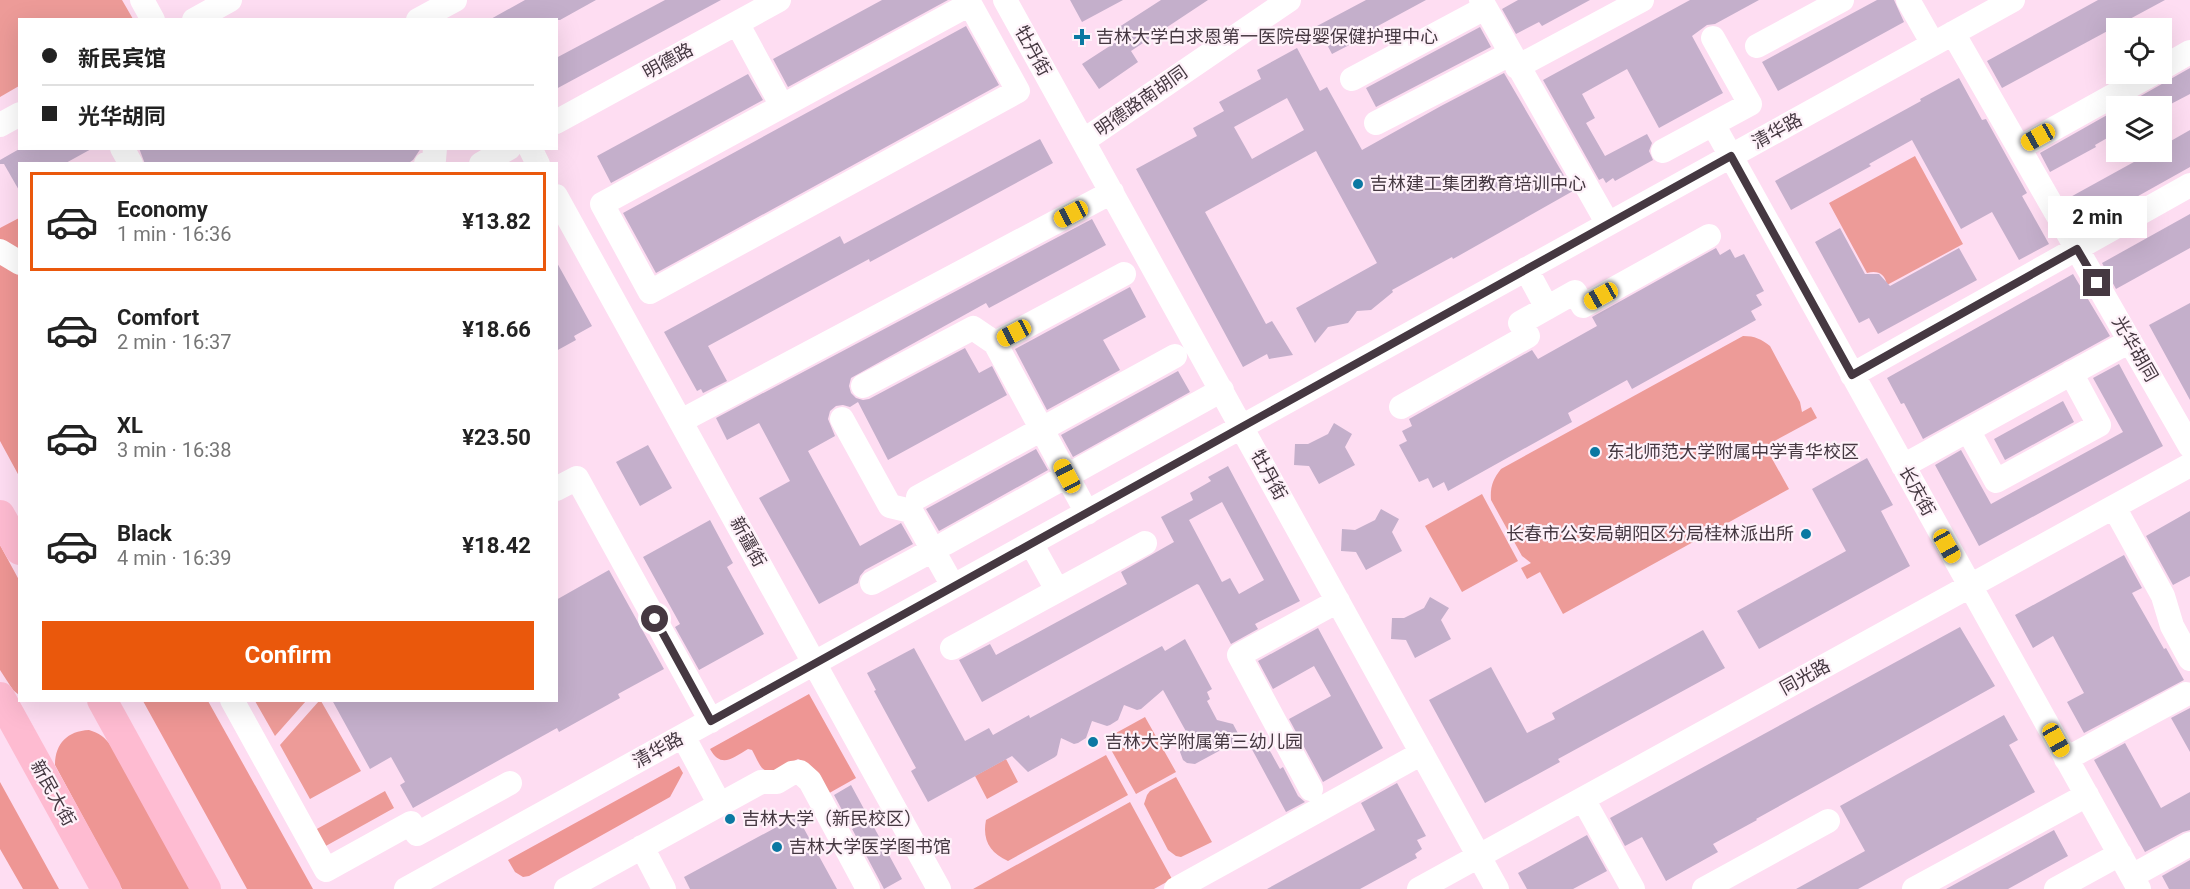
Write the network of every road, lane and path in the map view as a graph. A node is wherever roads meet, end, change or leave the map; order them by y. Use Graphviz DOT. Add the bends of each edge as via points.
graph roads {
  1 [pos="142,0"];
  2 [pos="230,0"];
  3 [pos="779,0"];
  4 [pos="1005,0"];
  5 [pos="1289,0"];
  6 [pos="1642,0"];
  7 [pos="1842,0"];
  8 [pos="1908,0"];
  9 [pos="2013,0"];
  10 [pos="1483,4"];
  11 [pos="452,6"];
  12 [pos="152,18"];
  13 [pos="198,18"];
  14 [pos="423,18"];
  15 [pos="736,23"];
  16 [pos="1713,38"];
  17 [pos="1943,39"];
  18 [pos="1757,46"];
  19 [pos="2190,52"];
  20 [pos="1514,61"];
  21 [pos="2172,62"];
  22 [pos="1352,79"];
  23 [pos="2134,84"];
  24 [pos="782,106"];
  25 [pos="18,115"];
  26 [pos="558,121"];
  27 [pos="1376,123"];
  28 [pos="1713,124"];
  29 [pos="0,125"];
  30 [pos="1083,141"];
  31 [pos="2019,148"];
  32 [pos="506,150"];
  33 [pos="1663,151"];
  34 [pos="1731,156"];
  35 [pos="484,162"];
  36 [pos="2190,185"];
  37 [pos="1112,192"];
  38 [pos="558,199"];
  39 [pos="1608,224"];
  40 [pos="1709,236"];
  41 [pos="2077,249"];
  42 [pos="0,251"];
  43 [pos="18,262"];
  44 [pos="1526,269"];
  45 [pos="1124,274"];
  46 [pos="1547,308"];
  47 [pos="2130,341"];
  48 [pos="995,343"];
  49 [pos="1175,356"];
  50 [pos="2071,373"];
  51 [pos="1852,375"];
  52 [pos="863,386"];
  53 [pos="1222,390"];
  54 [pos="1401,407"];
  55 [pos="842,419"];
  56 [pos="681,421"];
  57 [pos="1242,426"];
  58 [pos="1042,429"];
  59 [pos="1968,430"];
  60 [pos="2190,446"];
  61 [pos="2190,465"];
  62 [pos="1903,466"];
  63 [pos="1067,476"];
  64 [pos="558,488"];
  65 [pos="918,497"];
  66 [pos="2115,507"];
  67 [pos="1087,513"];
  68 [pos="0,515"];
  69 [pos="1031,543"];
  70 [pos="1144,543"];
  71 [pos="18,546"];
  72 [pos="939,546"];
  73 [pos="872,584"];
  74 [pos="953,586"];
  75 [pos="1970,587"];
  76 [pos="1057,590"];
  77 [pos="1338,601"];
  78 [pos="2187,645"];
  79 [pos="952,648"];
  80 [pos="815,663"];
  81 [pos="2186,694"];
  82 [pos="0,697"];
  83 [pos="103,702"];
  84 [pos="233,702"];
  85 [pos="711,721"];
  86 [pos="682,736"];
  87 [pos="1422,753"];
  88 [pos="2067,759"];
  89 [pos="510,783"];
  90 [pos="1311,789"];
  91 [pos="2087,795"];
  92 [pos="1583,799"];
  93 [pos="720,805"];
  94 [pos="1828,821"];
  95 [pos="2190,844"];
  96 [pos="642,847"];
  97 [pos="2120,854"];
  98 [pos="1479,856"];
  99 [pos="1209,881"];
  100 [pos="2136,882"];
  101 [pos="106,889"];
  102 [pos="206,889"];
  103 [pos="406,889"];
  104 [pos="566,889"];
  105 [pos="664,889"];
  106 [pos="868,889"];
  107 [pos="939,889"];
  108 [pos="1176,889"];
  109 [pos="1419,889"];
  110 [pos="1497,889"];
  111 [pos="1633,889"];
  112 [pos="1704,889"];
  113 [pos="1914,889"];
  114 [pos="2056,889"];
  1 -- 12 [label="street"];
  2 -- 13 [label="street"];
  3 -- 15 [label="street, 明德路"];
  4 -- 30 [label="street, 牡丹街"];
  5 -- 30 [label="street, 明德路南胡同"];
  6 -- 20 [label="street"];
  7 -- 18 [label="street"];
  8 -- 17 [label="street, 光华胡同"];
  9 -- 17 [label="street, 清华路"];
  10 -- 20 [label="street"];
  10 -- 22 [label="street"];
  11 -- 14 [label="street"];
  15 -- 24 [label="street"];
  15 -- 26 [label="street, 明德路"];
  16 -- 28 [label="street" via="1750,104"];
  17 -- 31 [label="street, 光华胡同"];
  17 -- 34 [label="street, 清华路"];
  19 -- 21 [label="street"];
  20 -- 27 [label="street"];
  20 -- 39 [label="street"];
  23 -- 31 [label="street"];
  24 -- 24 [label="street" via="970,4 1018,91 650,292 602,204"];
  25 -- 29 [label="street"];
  28 -- 33 [label="street"];
  28 -- 34 [label="street, 长庆街"];
  30 -- 37 [label="street, 牡丹街"];
  31 -- 41 [label="street, 光华胡同"];
  32 -- 35 [label="street"];
  34 -- 39 [label="street, 清华路"];
  34 -- 51 [label="street, 长庆街"];
  36 -- 41 [label="street"];
  37 -- 53 [label="street, 牡丹街"];
  37 -- 56 [label="street"];
  38 -- 56 [label="street, 新疆街"];
  39 -- 44 [label="street, 清华路"];
  40 -- 46 [label="street" via="1583,306 1575,292"];
  41 -- 47 [label="street, 光华胡同"];
  41 -- 51 [label="street"];
  42 -- 43 [label="street"];
  44 -- 46 [label="street"];
  44 -- 57 [label="street, 清华路"];
  45 -- 48 [label="street"];
  46 -- 54 [label="street" via="1520,323 1528,336"];
  47 -- 50 [label="street"];
  47 -- 60 [label="street, 光华胡同"];
  48 -- 52 [label="street" via="973,328"];
  48 -- 58 [label="street"];
  49 -- 58 [label="street"];
  50 -- 59 [label="street"];
  50 -- 59 [label="street" via="2099,425 1996,481"];
  51 -- 62 [label="street, 长庆街"];
  53 -- 57 [label="street, 牡丹街"];
  53 -- 63 [label="street"];
  55 -- 72 [label="street" via="890,506 911,511"];
  56 -- 80 [label="street, 新疆街"];
  57 -- 67 [label="street, 清华路"];
  57 -- 77 [label="street, 牡丹街"];
  58 -- 63 [label="street"];
  58 -- 65 [label="street"];
  59 -- 62 [label="street"];
  61 -- 66 [label="street, 同光路"];
  62 -- 75 [label="street, 长庆街"];
  63 -- 67 [label="street"];
  63 -- 72 [label="street"];
  64 -- 85 [label="street" via="577,478"];
  66 -- 75 [label="street, 同光路"];
  66 -- 78 [label="street" via="2163,596 2172,626"];
  67 -- 69 [label="street, 清华路"];
  68 -- 71 [label="main road"];
  69 -- 74 [label="street, 清华路"];
  69 -- 76 [label="street"];
  70 -- 76 [label="street"];
  72 -- 73 [label="street"];
  72 -- 74 [label="street"];
  74 -- 80 [label="street, 清华路"];
  75 -- 88 [label="street, 长庆街"];
  75 -- 92 [label="street, 同光路"];
  76 -- 79 [label="street"];
  77 -- 87 [label="street, 牡丹街"];
  77 -- 90 [label="street" via="1239,655"];
  80 -- 85 [label="street, 清华路"];
  80 -- 107 [label="street, 新疆街"];
  81 -- 88 [label="street"];
  82 -- 101 [label="main road, 新民大街"];
  83 -- 102 [label="main road"];
  84 -- 89 [label="street" via="326,870 411,823 417,834"];
  85 -- 86 [label="street, 清华路"];
  86 -- 93 [label="street"];
  86 -- 103 [label="street, 清华路"];
  87 -- 98 [label="street, 牡丹街"];
  87 -- 99 [label="street"];
  88 -- 91 [label="street, 长庆街"];
  91 -- 97 [label="street, 长庆街"];
  91 -- 113 [label="street"];
  92 -- 98 [label="street, 同光路"];
  92 -- 111 [label="street"];
  93 -- 96 [label="street"];
  93 -- 106 [label="street" via="761,782 777,782 800,772 810,781"];
  94 -- 112 [label="street"];
  95 -- 100 [label="street"];
  96 -- 104 [label="street"];
  96 -- 105 [label="street"];
  97 -- 100 [label="street, 长庆街"];
  97 -- 114 [label="street"];
  98 -- 109 [label="street, 同光路"];
  98 -- 110 [label="street, 牡丹街"];
  99 -- 108 [label="street"];
}
